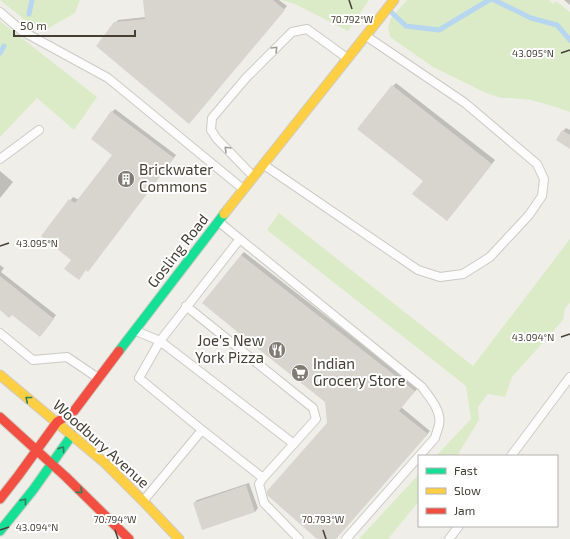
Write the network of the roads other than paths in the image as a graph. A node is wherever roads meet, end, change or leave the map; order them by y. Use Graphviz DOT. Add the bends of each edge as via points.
graph roads {
  1 [pos="394,0"];
  2 [pos="0,12"];
  3 [pos="366,36"];
  4 [pos="348,58"];
  5 [pos="39,130"];
  6 [pos="0,159"];
  7 [pos="263,164"];
  8 [pos="254,177"];
  9 [pos="244,190"];
  10 [pos="218,222"];
  11 [pos="239,240"];
  12 [pos="186,306"];
  13 [pos="134,330"];
  14 [pos="0,333"];
  15 [pos="160,341"];
  16 [pos="0,375"];
  17 [pos="570,377"];
  18 [pos="99,378"];
  19 [pos="0,418"];
  20 [pos="57,422"];
  21 [pos="202,430"];
  22 [pos="72,435"];
  23 [pos="294,444"];
  24 [pos="37,450"];
  25 [pos="420,455"];
  26 [pos="512,455"];
  27 [pos="418,457"];
  28 [pos="51,464"];
  29 [pos="263,478"];
  30 [pos="0,499"];
  31 [pos="143,501"];
  32 [pos="458,527"];
  33 [pos="0,531"];
  34 [pos="129,539"];
  35 [pos="179,539"];
  36 [pos="299,539"];
  37 [pos="346,539"];
  38 [pos="449,539"];
  1 -- 3 [label="main road, Gosling Road"];
  2 -- 9 [label="lane" via="22,31 108,78"];
  3 -- 4 [label="main road, Gosling Road"];
  3 -- 7 [label="lane" via="464,103 537,164 544,179 542,196 529,215 490,257 463,274 440,278 418,270"];
  4 -- 7 [label="main road, Gosling Road"];
  8 -- 4 [label="lane, one-way" via="217,140 211,130 212,118 246,78 292,32 307,29"];
  5 -- 6 [label="lane"];
  7 -- 8 [label="main road, Gosling Road"];
  8 -- 9 [label="main road, Gosling Road"];
  9 -- 10 [label="main road, Gosling Road"];
  10 -- 11 [label="lane"];
  10 -- 13 [label="main road, Gosling Road"];
  11 -- 12 [label="lane"];
  11 -- 25 [label="lane" via="422,387 438,411 439,424 435,438"];
  12 -- 15 [label="lane"];
  12 -- 23 [label="lane" via="313,408 316,419"];
  13 -- 15 [label="lane"];
  13 -- 18 [label="main road, Gosling Road"];
  14 -- 18 [label="lane" via="33,360 67,357"];
  15 -- 21 [label="lane" via="139,378"];
  15 -- 23 [label="lane"];
  20 -- 16 [label="main road, Woodbury Avenue, one-way"];
  17 -- 26 [label="lane"];
  18 -- 20 [label="main road, Gosling Road" via="74,411"];
  19 -- 24 [label="main road"];
  20 -- 22 [label="main road, Woodbury Avenue"];
  20 -- 24 [label="main road, Gosling Road"];
  21 -- 29 [label="lane"];
  21 -- 31 [label="lane"];
  28 -- 22 [label="main road, one-way"];
  22 -- 31 [label="main road, Woodbury Avenue"];
  23 -- 29 [label="lane"];
  24 -- 28 [label="main road"];
  24 -- 30 [label="main road, Gosling Road"];
  27 -- 37 [label="lane"];
  33 -- 28 [label="main road, one-way"];
  28 -- 34 [label="main road, one-way"];
  29 -- 36 [label="lane" via="259,484 264,503"];
  31 -- 35 [label="main road, Woodbury Avenue"];
  32 -- 38 [label="lane"];
}
